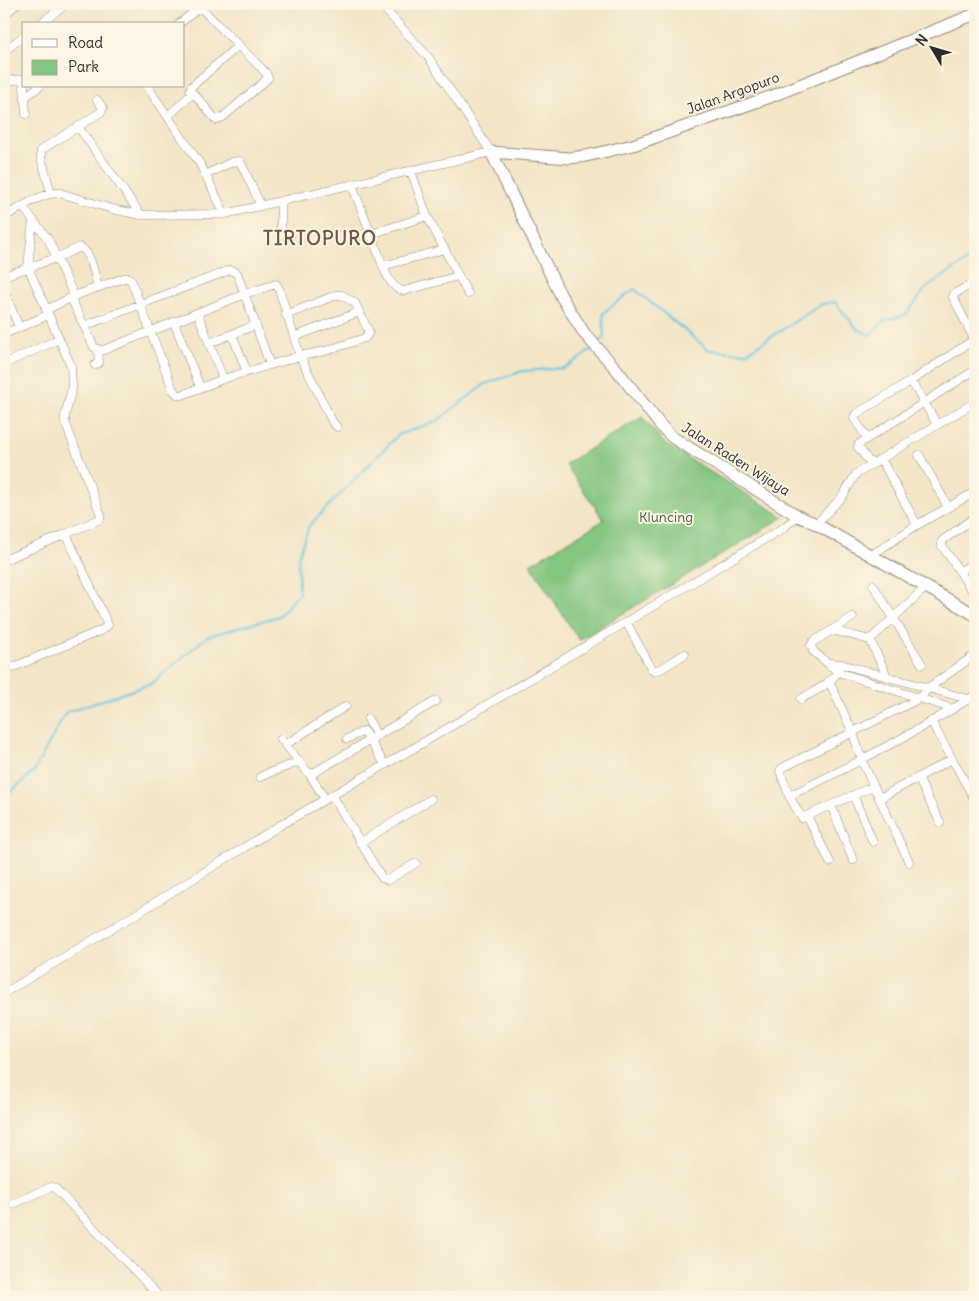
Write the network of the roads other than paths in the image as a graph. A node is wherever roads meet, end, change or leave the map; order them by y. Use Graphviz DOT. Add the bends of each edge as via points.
graph roads {
  1 [pos="17,4"];
  2 [pos="66,4"];
  3 [pos="380,4"];
  4 [pos="200,5"];
  5 [pos="4,14"];
  6 [pos="975,14"];
  7 [pos="44,22"];
  8 [pos="181,22"];
  9 [pos="22,38"];
  10 [pos="239,45"];
  11 [pos="4,49"];
  12 [pos="22,79"];
  13 [pos="4,81"];
  14 [pos="24,88"];
  15 [pos="37,88"];
  16 [pos="148,88"];
  17 [pos="192,94"];
  18 [pos="25,97"];
  19 [pos="98,100"];
  20 [pos="26,114"];
  21 [pos="168,116"];
  22 [pos="79,128"];
  23 [pos="491,152"];
  24 [pos="411,171"];
  25 [pos="205,175"];
  26 [pos="352,185"];
  27 [pos="52,193"];
  28 [pos="282,201"];
  29 [pos="261,206"];
  30 [pos="23,207"];
  31 [pos="225,214"];
  32 [pos="141,215"];
  33 [pos="427,216"];
  34 [pos="4,217"];
  35 [pos="33,220"];
  36 [pos="281,234"];
  37 [pos="370,234"];
  38 [pos="445,249"];
  39 [pos="56,258"];
  40 [pos="384,266"];
  41 [pos="28,267"];
  42 [pos="4,276"];
  43 [pos="458,276"];
  44 [pos="974,285"];
  45 [pos="98,287"];
  46 [pos="4,290"];
  47 [pos="245,294"];
  48 [pos="468,294"];
  49 [pos="72,297"];
  50 [pos="140,304"];
  51 [pos="359,312"];
  52 [pos="47,313"];
  53 [pos="198,314"];
  54 [pos="286,315"];
  55 [pos="174,322"];
  56 [pos="256,325"];
  57 [pos="84,326"];
  58 [pos="19,327"];
  59 [pos="151,332"];
  60 [pos="4,334"];
  61 [pos="232,334"];
  62 [pos="294,337"];
  63 [pos="59,339"];
  64 [pos="975,340"];
  65 [pos="209,343"];
  66 [pos="98,350"];
  67 [pos="300,356"];
  68 [pos="4,364"];
  69 [pos="95,365"];
  70 [pos="270,365"];
  71 [pos="975,370"];
  72 [pos="247,372"];
  73 [pos="223,379"];
  74 [pos="911,381"];
  75 [pos="200,387"];
  76 [pos="975,402"];
  77 [pos="925,403"];
  78 [pos="937,424"];
  79 [pos="337,427"];
  80 [pos="867,438"];
  81 [pos="918,455"];
  82 [pos="880,459"];
  83 [pos="871,464"];
  84 [pos="975,492"];
  85 [pos="948,507"];
  86 [pos="798,516"];
  87 [pos="975,517"];
  88 [pos="816,524"];
  89 [pos="917,525"];
  90 [pos="66,534"];
  91 [pos="870,556"];
  92 [pos="4,560"];
  93 [pos="975,561"];
  94 [pos="960,572"];
  95 [pos="874,585"];
  96 [pos="926,587"];
  97 [pos="975,592"];
  98 [pos="975,615"];
  99 [pos="853,616"];
  100 [pos="894,619"];
  101 [pos="626,622"];
  102 [pos="832,630"];
  103 [pos="870,640"];
  104 [pos="685,654"];
  105 [pos="975,655"];
  106 [pos="829,663"];
  107 [pos="841,664"];
  108 [pos="922,664"];
  109 [pos="4,670"];
  110 [pos="838,672"];
  111 [pos="887,676"];
  112 [pos="829,681"];
  113 [pos="928,688"];
  114 [pos="972,697"];
  115 [pos="920,698"];
  116 [pos="801,699"];
  117 [pos="436,701"];
  118 [pos="346,706"];
  119 [pos="953,709"];
  120 [pos="368,719"];
  121 [pos="931,721"];
  122 [pos="853,733"];
  123 [pos="374,738"];
  124 [pos="347,739"];
  125 [pos="952,759"];
  126 [pos="299,761"];
  127 [pos="862,761"];
  128 [pos="385,765"];
  129 [pos="310,774"];
  130 [pos="260,777"];
  131 [pos="918,778"];
  132 [pos="874,786"];
  133 [pos="853,795"];
  134 [pos="789,796"];
  135 [pos="328,797"];
  136 [pos="880,798"];
  137 [pos="432,799"];
  138 [pos="975,800"];
  139 [pos="831,805"];
  140 [pos="807,816"];
  141 [pos="940,822"];
  142 [pos="873,842"];
  143 [pos="360,843"];
  144 [pos="854,860"];
  145 [pos="830,862"];
  146 [pos="909,862"];
  147 [pos="416,864"];
  148 [pos="4,994"];
  149 [pos="4,1208"];
  150 [pos="160,1297"];
  1 -- 5 [label="street"];
  2 -- 7 [label="street"];
  3 -- 23 [label="street" via="429,58"];
  4 -- 8 [label="street"];
  4 -- 10 [label="street"];
  6 -- 23 [label="highway, Jalan Argopuro" via="770,96 632,145 569,158"];
  9 -- 11 [label="street"];
  10 -- 17 [label="street" via="191,87"];
  10 -- 17 [label="street" via="268,78 220,119 213,118"];
  12 -- 13 [label="street"];
  14 -- 18 [label="street"];
  15 -- 18 [label="street"];
  16 -- 21 [label="street"];
  17 -- 21 [label="street"];
  18 -- 20 [label="street"];
  19 -- 22 [label="street" via="102,111"];
  21 -- 25 [label="street"];
  22 -- 27 [label="street" via="41,152"];
  22 -- 32 [label="street"];
  23 -- 24 [label="street"];
  23 -- 86 [label="highway, Jalan Raden Wijaya" via="560,296 584,333 661,426 672,437"];
  24 -- 26 [label="street"];
  24 -- 33 [label="street"];
  25 -- 29 [label="street" via="240,161"];
  25 -- 31 [label="street"];
  26 -- 28 [label="street"];
  26 -- 37 [label="street"];
  27 -- 30 [label="street"];
  27 -- 32 [label="street"];
  28 -- 29 [label="street"];
  28 -- 36 [label="street"];
  29 -- 31 [label="street"];
  30 -- 34 [label="street"];
  30 -- 35 [label="street"];
  31 -- 32 [label="street"];
  33 -- 37 [label="street"];
  33 -- 38 [label="street"];
  35 -- 39 [label="street" via="48,238"];
  35 -- 41 [label="street"];
  37 -- 40 [label="street"];
  38 -- 40 [label="street"];
  38 -- 43 [label="street"];
  39 -- 41 [label="street"];
  39 -- 45 [label="street" via="83,248 90,259"];
  39 -- 49 [label="street"];
  40 -- 43 [label="street" via="391,283 404,291"];
  41 -- 42 [label="street"];
  41 -- 52 [label="street"];
  43 -- 48 [label="street"];
  44 -- 64 [label="street" via="953,297"];
  45 -- 49 [label="street"];
  45 -- 50 [label="street" via="129,278"];
  46 -- 58 [label="street"];
  47 -- 50 [label="street" via="237,273 230,270"];
  47 -- 53 [label="street"];
  47 -- 54 [label="street" via="276,284"];
  47 -- 56 [label="street"];
  49 -- 52 [label="street"];
  49 -- 57 [label="street"];
  50 -- 57 [label="street"];
  50 -- 59 [label="street"];
  51 -- 54 [label="street" via="351,300 336,295"];
  51 -- 62 [label="street"];
  51 -- 67 [label="street" via="370,330 366,337"];
  52 -- 58 [label="street"];
  52 -- 63 [label="street"];
  53 -- 55 [label="street"];
  53 -- 65 [label="street"];
  54 -- 62 [label="street"];
  55 -- 59 [label="street"];
  55 -- 75 [label="street"];
  56 -- 61 [label="street"];
  56 -- 70 [label="street"];
  57 -- 66 [label="street"];
  58 -- 60 [label="street"];
  59 -- 66 [label="street"];
  59 -- 75 [label="street" via="175,393 180,396"];
  61 -- 65 [label="street"];
  61 -- 72 [label="street"];
  62 -- 67 [label="street"];
  63 -- 68 [label="street"];
  63 -- 90 [label="street" via="71,366 72,383 65,422 101,515"];
  64 -- 74 [label="street"];
  65 -- 73 [label="street"];
  66 -- 69 [label="street" via="99,363"];
  67 -- 70 [label="street"];
  67 -- 79 [label="street"];
  70 -- 72 [label="street"];
  71 -- 77 [label="street"];
  72 -- 73 [label="street"];
  73 -- 75 [label="street"];
  74 -- 77 [label="street"];
  74 -- 80 [label="street" via="856,414 854,418"];
  76 -- 78 [label="street"];
  77 -- 78 [label="street"];
  77 -- 80 [label="street"];
  78 -- 82 [label="street"];
  80 -- 83 [label="street" via="858,447"];
  81 -- 85 [label="street"];
  82 -- 83 [label="street"];
  82 -- 89 [label="street"];
  83 -- 88 [label="street" via="856,474 842,497"];
  84 -- 85 [label="street"];
  85 -- 89 [label="street"];
  86 -- 88 [label="highway, Jalan Raden Wijaya"];
  86 -- 101 [label="street"];
  87 -- 94 [label="street" via="942,541 942,546"];
  88 -- 91 [label="highway, Jalan Raden Wijaya"];
  89 -- 91 [label="street"];
  90 -- 92 [label="street"];
  90 -- 109 [label="street" via="108,626"];
  91 -- 96 [label="highway, Jalan Raden Wijaya"];
  93 -- 94 [label="street"];
  94 -- 97 [label="street"];
  95 -- 100 [label="street"];
  96 -- 98 [label="highway, Jalan Raden Wijaya"];
  96 -- 100 [label="street"];
  99 -- 102 [label="street"];
  100 -- 103 [label="street"];
  100 -- 108 [label="street"];
  101 -- 104 [label="street" via="653,671"];
  101 -- 128 [label="street"];
  102 -- 103 [label="street"];
  102 -- 106 [label="street" via="811,646"];
  103 -- 111 [label="street"];
  105 -- 113 [label="street"];
  106 -- 107 [label="street"];
  106 -- 110 [label="street"];
  107 -- 110 [label="street"];
  107 -- 111 [label="street"];
  110 -- 112 [label="street"];
  110 -- 115 [label="street"];
  111 -- 113 [label="street"];
  112 -- 116 [label="street"];
  112 -- 122 [label="street"];
  113 -- 114 [label="street"];
  113 -- 115 [label="street"];
  114 -- 119 [label="street"];
  115 -- 119 [label="street"];
  115 -- 122 [label="street"];
  117 -- 123 [label="street"];
  118 -- 126 [label="street" via="283,742"];
  119 -- 121 [label="street"];
  120 -- 123 [label="street"];
  121 -- 125 [label="street"];
  121 -- 127 [label="street"];
  122 -- 127 [label="street"];
  122 -- 134 [label="street" via="781,768"];
  123 -- 124 [label="street" via="363,731"];
  123 -- 128 [label="street"];
  123 -- 129 [label="street"];
  125 -- 131 [label="street"];
  125 -- 138 [label="street"];
  126 -- 129 [label="street"];
  126 -- 130 [label="street"];
  127 -- 132 [label="street"];
  127 -- 134 [label="street"];
  128 -- 135 [label="street"];
  129 -- 135 [label="street"];
  131 -- 136 [label="street"];
  131 -- 141 [label="street"];
  132 -- 133 [label="street"];
  132 -- 136 [label="street"];
  133 -- 139 [label="street"];
  133 -- 142 [label="street"];
  134 -- 140 [label="street" via="801,818"];
  135 -- 143 [label="street"];
  135 -- 148 [label="street"];
  136 -- 146 [label="street"];
  137 -- 143 [label="street"];
  139 -- 140 [label="street"];
  139 -- 144 [label="street"];
  140 -- 145 [label="street"];
  143 -- 147 [label="street" via="384,880"];
  149 -- 150 [label="street" via="54,1188"];
}
